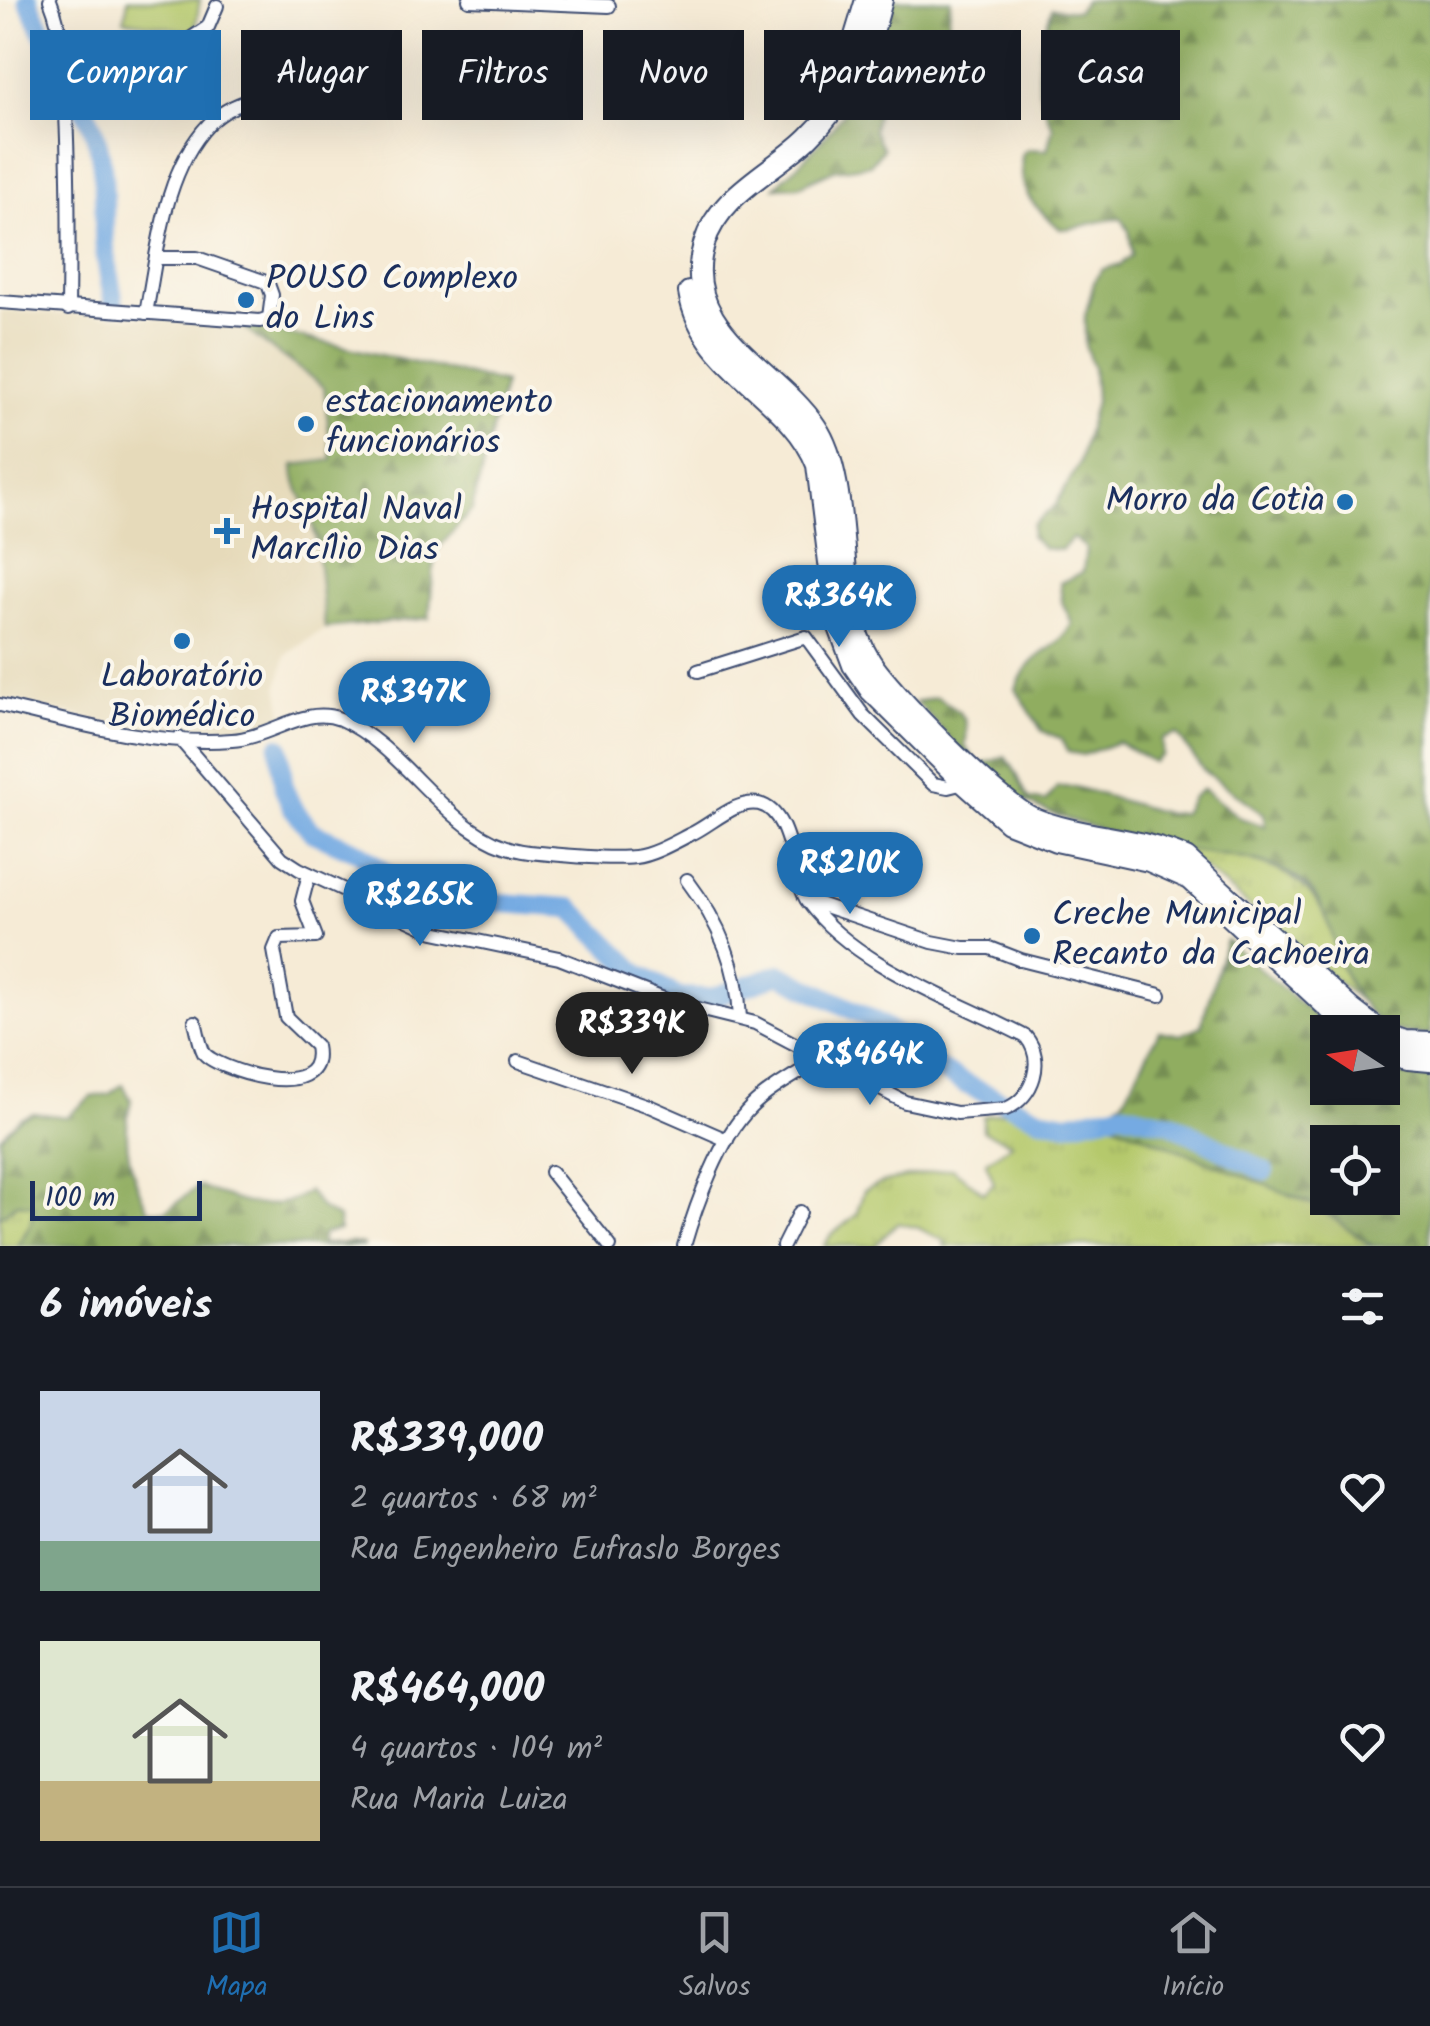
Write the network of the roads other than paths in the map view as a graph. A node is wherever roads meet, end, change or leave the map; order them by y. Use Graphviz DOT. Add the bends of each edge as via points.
graph roads {
  1 [pos="50,0"];
  2 [pos="470,0"];
  3 [pos="866,0"];
  4 [pos="882,0"];
  5 [pos="217,6"];
  6 [pos="609,6"];
  7 [pos="60,30"];
  8 [pos="202,30"];
  9 [pos="241,104"];
  10 [pos="67,120"];
  11 [pos="157,258"];
  12 [pos="0,302"];
  13 [pos="68,309"];
  14 [pos="146,313"];
  15 [pos="698,671"];
  16 [pos="0,704"];
  17 [pos="179,738"];
  18 [pos="964,783"];
  19 [pos="310,874"];
  20 [pos="687,880"];
  21 [pos="806,899"];
  22 [pos="1160,995"];
  23 [pos="1336,1015"];
  24 [pos="1359,1015"];
  25 [pos="740,1018"];
  26 [pos="195,1022"];
  27 [pos="1400,1039"];
  28 [pos="1430,1042"];
  29 [pos="1400,1057"];
  30 [pos="821,1059"];
  31 [pos="518,1061"];
  32 [pos="1430,1061"];
  33 [pos="727,1140"];
  34 [pos="551,1172"];
  35 [pos="800,1212"];
  36 [pos="610,1246"];
  37 [pos="684,1246"];
  38 [pos="782,1246"];
  1 -- 7 [label="street"];
  2 -- 6 [label="street"];
  3 -- 18 [label="main road" via="848,56 821,106 727,188 699,225 687,281 706,338 810,448 836,619 854,665 871,691"];
  4 -- 24 [label="main road" via="842,99 806,141 734,197 704,244 700,275 717,325 823,438 862,646 888,684 1021,812 1186,858"];
  5 -- 8 [label="street"];
  9 -- 11 [label="street" via="208,125 195,145 171,193"];
  10 -- 13 [label="street"];
  11 -- 14 [label="street"];
  11 -- 14 [label="street" via="216,262 268,284 270,315 260,321"];
  12 -- 13 [label="street"];
  13 -- 14 [label="street"];
  15 -- 18 [label="street" via="806,637 863,715 933,784"];
  16 -- 17 [label="street" via="113,731"];
  17 -- 19 [label="street" via="282,858"];
  17 -- 21 [label="street" via="248,738 326,714 372,738 490,842 534,852 638,857 745,804 759,804 778,818"];
  18 -- 23 [label="main road" via="1030,833 1148,860 1190,880"];
  19 -- 25 [label="street" via="455,938 559,958 707,1014"];
  19 -- 26 [label="street" via="302,901 316,937 279,938 274,950 286,1016 316,1046 312,1071 284,1080 214,1060 204,1052"];
  20 -- 25 [label="street" via="722,936"];
  21 -- 22 [label="street" via="932,942 990,948"];
  21 -- 30 [label="street" via="854,947 1026,1038 1037,1061 1030,1086 1013,1107 957,1113 924,1108"];
  25 -- 30 [label="street"];
  27 -- 28 [label="main road"];
  29 -- 32 [label="main road"];
  30 -- 33 [label="street" via="751,1106"];
  31 -- 33 [label="street"];
  33 -- 37 [label="street"];
  34 -- 36 [label="street"];
  35 -- 38 [label="street"];
}
